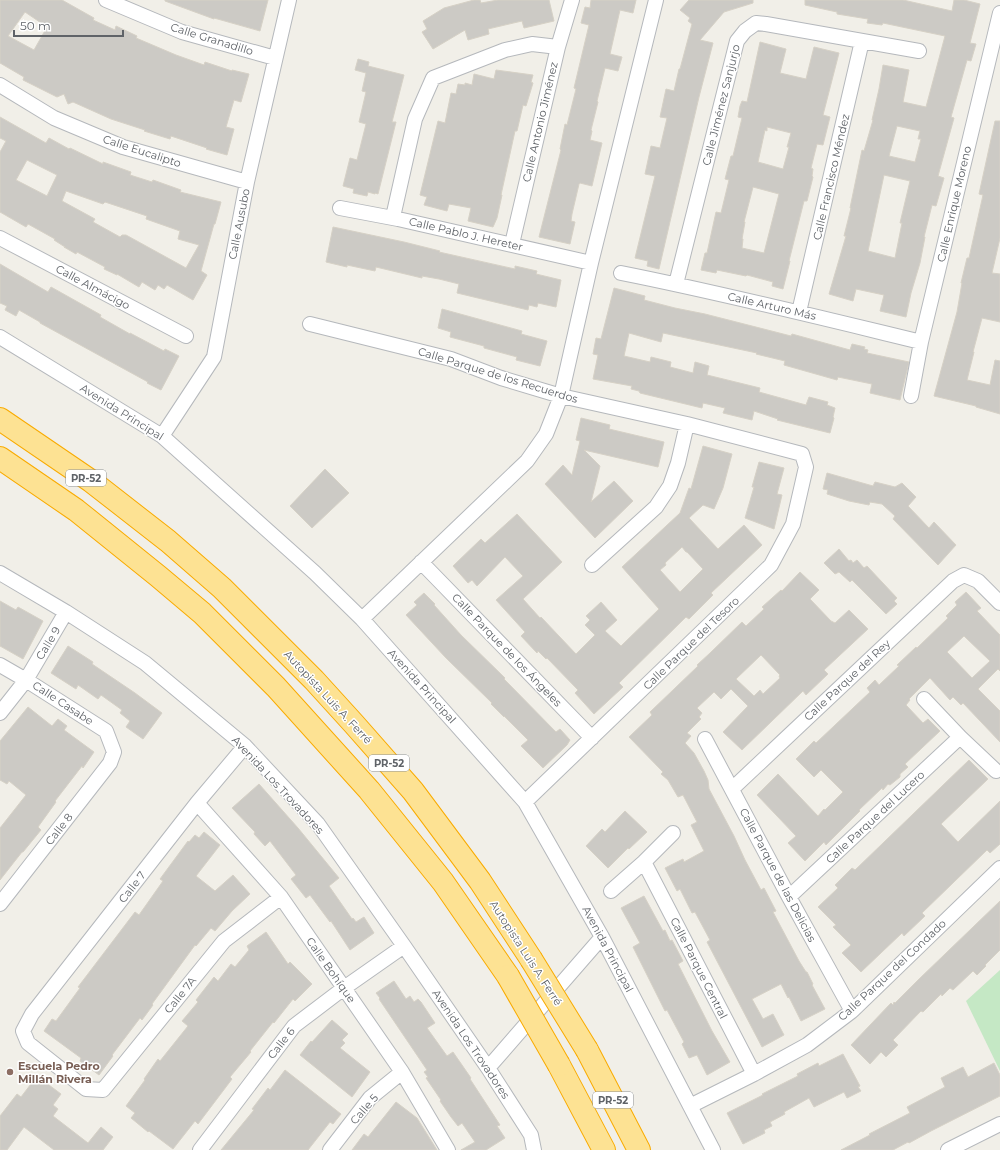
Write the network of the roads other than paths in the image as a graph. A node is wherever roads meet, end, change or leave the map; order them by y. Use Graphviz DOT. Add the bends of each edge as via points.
graph roads {
  1 [pos="106,0"];
  2 [pos="289,0"];
  3 [pos="572,0"];
  4 [pos="656,0"];
  5 [pos="1000,13"];
  6 [pos="862,41"];
  7 [pos="558,48"];
  8 [pos="919,51"];
  9 [pos="275,58"];
  10 [pos="0,85"];
  11 [pos="247,182"];
  12 [pos="340,208"];
  13 [pos="393,217"];
  14 [pos="0,238"];
  15 [pos="512,244"];
  16 [pos="591,263"];
  17 [pos="621,273"];
  18 [pos="676,284"];
  19 [pos="799,312"];
  20 [pos="310,324"];
  21 [pos="186,336"];
  22 [pos="0,337"];
  23 [pos="922,342"];
  24 [pos="561,396"];
  25 [pos="911,396"];
  26 [pos="0,419"];
  27 [pos="687,424"];
  28 [pos="162,436"];
  29 [pos="802,454"];
  30 [pos="0,458"];
  31 [pos="421,562"];
  32 [pos="592,565"];
  33 [pos="0,573"];
  34 [pos="1000,602"];
  35 [pos="66,612"];
  36 [pos="362,619"];
  37 [pos="0,665"];
  38 [pos="26,680"];
  39 [pos="924,699"];
  40 [pos="0,713"];
  41 [pos="960,737"];
  42 [pos="592,738"];
  43 [pos="705,740"];
  44 [pos="246,746"];
  45 [pos="114,752"];
  46 [pos="996,771"];
  47 [pos="732,789"];
  48 [pos="525,802"];
  49 [pos="197,803"];
  50 [pos="673,833"];
  51 [pos="644,862"];
  52 [pos="1000,868"];
  53 [pos="611,890"];
  54 [pos="281,897"];
  55 [pos="789,897"];
  56 [pos="0,904"];
  57 [pos="602,937"];
  58 [pos="404,946"];
  59 [pos="344,988"];
  60 [pos="852,1011"];
  61 [pos="488,1068"];
  62 [pos="402,1072"];
  63 [pos="754,1074"];
  64 [pos="86,1089"];
  65 [pos="690,1106"];
  66 [pos="1000,1124"];
  67 [pos="200,1150"];
  68 [pos="330,1150"];
  69 [pos="448,1150"];
  70 [pos="534,1150"];
  71 [pos="604,1150"];
  72 [pos="640,1150"];
  73 [pos="713,1150"];
  74 [pos="948,1150"];
  1 -- 9 [label="street, Calle Granadillo" via="182,32"];
  2 -- 9 [label="street, Calle Ausubo"];
  3 -- 7 [label="street, Calle Antonio Jiménez"];
  4 -- 16 [label="street"];
  5 -- 23 [label="street, Calle Enrique Moreno"];
  6 -- 8 [label="street, Calle Jiménez Sanjurjo"];
  6 -- 18 [label="street, Calle Jiménez Sanjurjo" via="756,23 737,41"];
  6 -- 19 [label="street, Calle Francisco Méndez"];
  7 -- 13 [label="street" via="532,44 505,50 433,78 414,119"];
  7 -- 15 [label="street, Calle Antonio Jiménez"];
  9 -- 11 [label="street, Calle Ausubo"];
  10 -- 11 [label="street, Calle Eucalipto" via="54,118 123,147"];
  11 -- 28 [label="street, Calle Ausubo" via="214,356"];
  12 -- 13 [label="street, Calle Pablo J. Hereter"];
  13 -- 15 [label="street, Calle Pablo J. Hereter"];
  14 -- 21 [label="street, Calle Almácigo"];
  15 -- 16 [label="street, Calle Pablo J. Hereter"];
  16 -- 24 [label="street"];
  17 -- 18 [label="street, Calle Arturo Más"];
  18 -- 19 [label="street, Calle Arturo Más"];
  19 -- 23 [label="street, Calle Arturo Más"];
  20 -- 24 [label="street, Calle Parque de los Recuerdos" via="451,359 501,378"];
  22 -- 28 [label="street, Avenida Principal"];
  23 -- 25 [label="street, Calle Enrique Moreno"];
  24 -- 27 [label="street, Calle Parque de los Recuerdos"];
  24 -- 31 [label="street" via="546,434 527,461"];
  26 -- 72 [label="highway, Autopista Luis A. Ferré / PR-52, bridge" via="91,481 168,541 222,588 314,680 413,791 480,881 531,958 587,1050"];
  27 -- 29 [label="street, Calle Parque de los Recuerdos"];
  27 -- 32 [label="street" via="670,486 656,507"];
  28 -- 36 [label="street, Avenida Principal" via="315,573"];
  29 -- 42 [label="street, Calle Parque del Tesoro" via="806,467 793,524 771,565"];
  30 -- 71 [label="highway, PR-52, bridge" via="76,510 202,613 276,687 369,790 442,882 508,976"];
  31 -- 36 [label="street"];
  31 -- 42 [label="street, Calle Parque de los Ángeles"];
  33 -- 35 [label="street, Avenida Los Trovadores"];
  34 -- 47 [label="street, Calle Parque del Rey" via="978,581 964,575 953,581"];
  35 -- 38 [label="street, Calle 9"];
  35 -- 44 [label="street, Avenida Los Trovadores" via="145,662"];
  36 -- 48 [label="street, Avenida Principal"];
  37 -- 38 [label="street, Calle Casabe"];
  38 -- 40 [label="street, Calle 9"];
  38 -- 45 [label="street, Calle Casabe" via="106,731"];
  39 -- 41 [label="street"];
  41 -- 46 [label="street"];
  41 -- 55 [label="street, Calle Parque del Lucero"];
  42 -- 48 [label="street, Calle Parque del Tesoro"];
  43 -- 47 [label="street, Calle Parque de las Delicias"];
  44 -- 49 [label="street, Calle 7"];
  44 -- 58 [label="street, Avenida Los Trovadores" via="318,824"];
  45 -- 56 [label="street, Calle 8" via="110,763"];
  47 -- 55 [label="street, Calle Parque de las Delicias"];
  48 -- 57 [label="street, Avenida Principal"];
  49 -- 54 [label="street, Calle Bohíque"];
  49 -- 64 [label="street, Calle 7" via="32,1014 23,1031 28,1044"];
  50 -- 51 [label="street"];
  51 -- 53 [label="street"];
  51 -- 63 [label="street, Calle Parque Central"];
  52 -- 60 [label="street, Calle Parque del Condado"];
  54 -- 59 [label="street, Calle Bohíque"];
  54 -- 64 [label="street, Calle 7A" via="224,941 103,1090"];
  55 -- 60 [label="street, Calle Parque de las Delicias"];
  57 -- 61 [label="street"];
  57 -- 65 [label="street, Avenida Principal"];
  58 -- 59 [label="street, Calle 6"];
  58 -- 61 [label="street, Avenida Los Trovadores"];
  59 -- 62 [label="street, Calle Bohíque"];
  59 -- 67 [label="street, Calle 6" via="294,1026"];
  60 -- 63 [label="street, Calle Parque del Condado" via="807,1045"];
  61 -- 70 [label="street, Avenida Los Trovadores" via="531,1135"];
  62 -- 68 [label="street, Calle 5" via="370,1098"];
  62 -- 69 [label="street, Calle Bohíque"];
  63 -- 65 [label="street, Calle Parque del Condado"];
  65 -- 73 [label="street, Avenida Principal"];
  66 -- 74 [label="street"];
}
